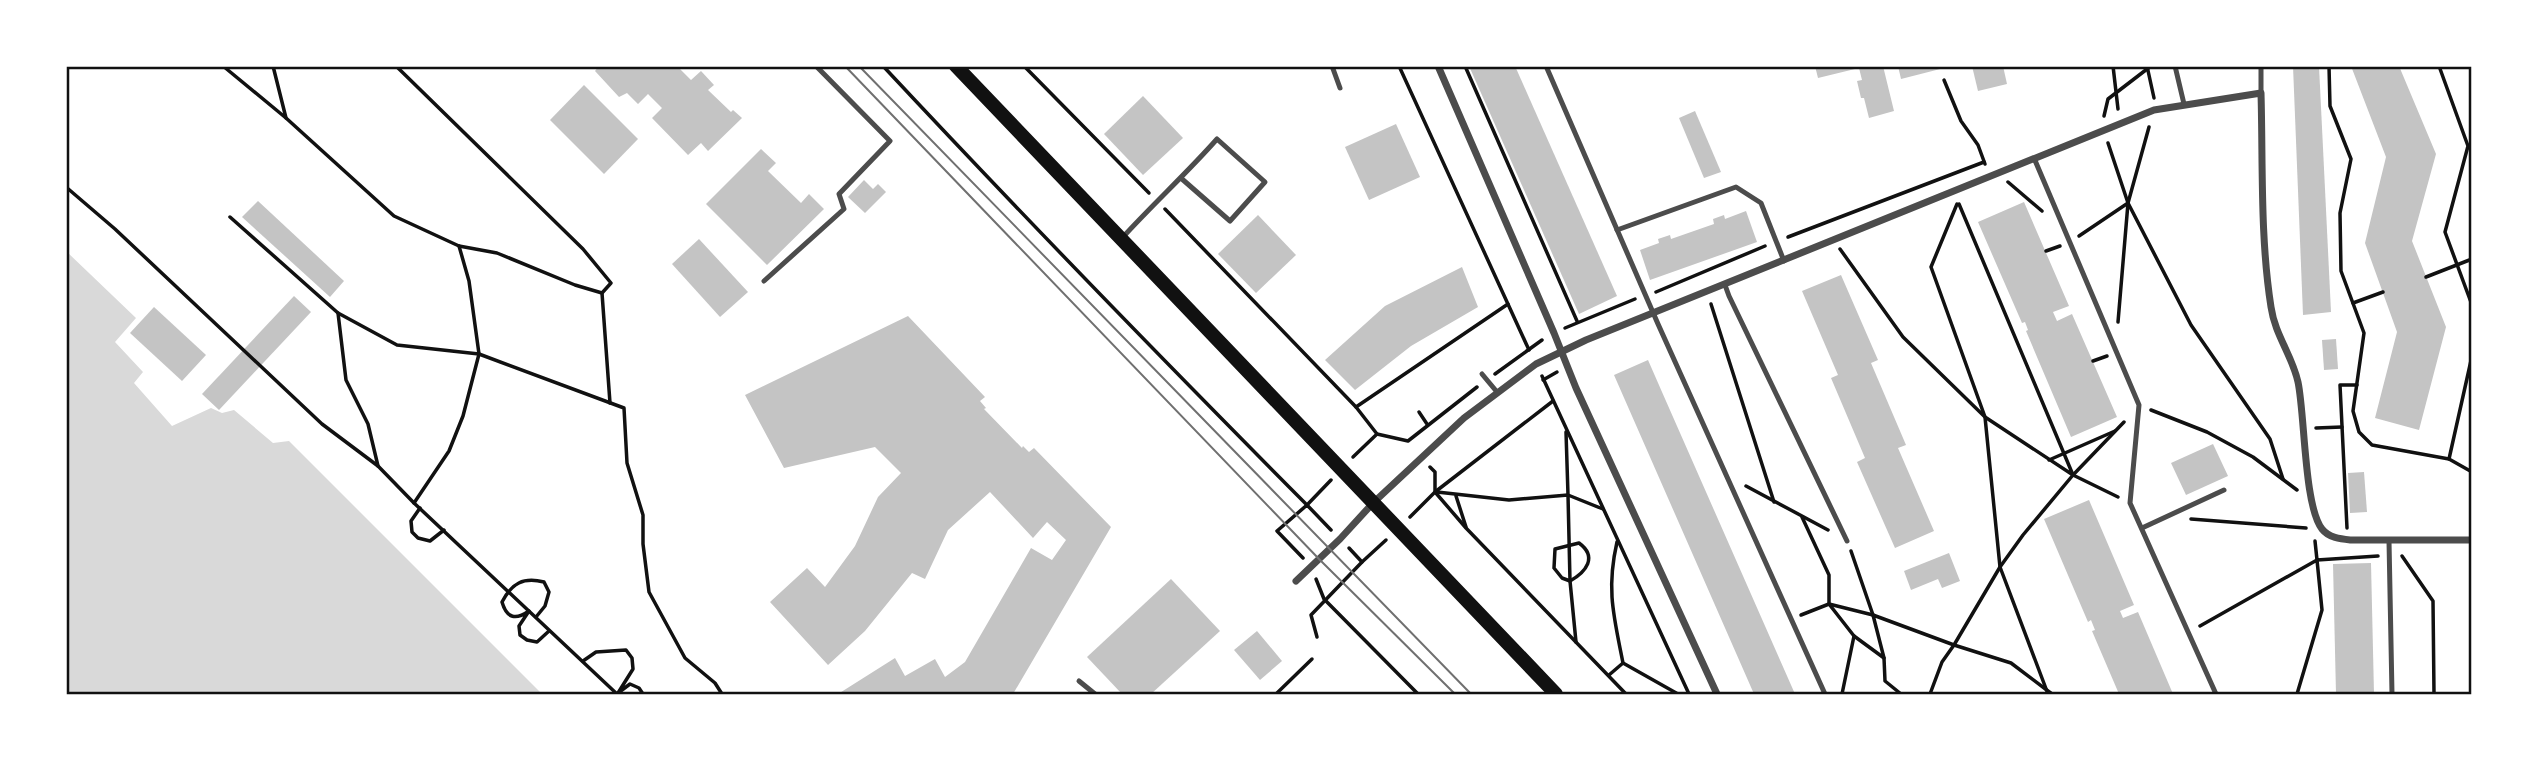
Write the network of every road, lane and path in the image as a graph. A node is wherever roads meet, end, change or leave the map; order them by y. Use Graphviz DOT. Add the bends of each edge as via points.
graph roads {
  1 [pos="223,66"];
  2 [pos="273,66"];
  3 [pos="396,66"];
  4 [pos="816,66"];
  5 [pos="883,66"];
  6 [pos="956,66"];
  7 [pos="1024,66"];
  8 [pos="1332,66"];
  9 [pos="1399,66"];
  10 [pos="1438,66"];
  11 [pos="1465,66"];
  12 [pos="1546,66"];
  13 [pos="2113,66"];
  14 [pos="2175,66"];
  15 [pos="2261,66"];
  16 [pos="2329,66"];
  17 [pos="2439,66"];
  18 [pos="2149,67"];
  19 [pos="1944,80"];
  20 [pos="1340,88"];
  21 [pos="2116,93"];
  22 [pos="2261,93"];
  23 [pos="2184,104"];
  24 [pos="2118,109"];
  25 [pos="2154,110"];
  26 [pos="286,118"];
  27 [pos="2104,130"];
  28 [pos="2034,159"];
  29 [pos="1990,177"];
  30 [pos="1182,179"];
  31 [pos="66,187"];
  32 [pos="1157,200"];
  33 [pos="2128,203"];
  34 [pos="230,217"];
  35 [pos="2049,217"];
  36 [pos="1828,220"];
  37 [pos="1617,230"];
  38 [pos="1121,239"];
  39 [pos="1837,240"];
  40 [pos="2070,242"];
  41 [pos="459,246"];
  42 [pos="2046,251"];
  43 [pos="2472,259"];
  44 [pos="1784,261"];
  45 [pos="2457,265"];
  46 [pos="1698,275"];
  47 [pos="2426,277"];
  48 [pos="764,281"];
  49 [pos="1725,285"];
  50 [pos="1706,292"];
  51 [pos="2383,292"];
  52 [pos="602,293"];
  53 [pos="2353,303"];
  54 [pos="1508,304"];
  55 [pos="2472,305"];
  56 [pos="338,313"];
  57 [pos="1655,314"];
  58 [pos="1577,321"];
  59 [pos="2116,350"];
  60 [pos="1561,352"];
  61 [pos="479,354"];
  62 [pos="2472,356"];
  63 [pos="2093,361"];
  64 [pos="1536,364"];
  65 [pos="1482,374"];
  66 [pos="2357,385"];
  67 [pos="1497,392"];
  68 [pos="1553,401"];
  69 [pos="610,403"];
  70 [pos="2139,405"];
  71 [pos="1356,407"];
  72 [pos="1419,412"];
  73 [pos="1984,417"];
  74 [pos="1427,424"];
  75 [pos="2342,427"];
  76 [pos="1566,429"];
  77 [pos="2304,429"];
  78 [pos="2117,430"];
  79 [pos="1377,434"];
  80 [pos="2063,453"];
  81 [pos="2449,459"];
  82 [pos="2049,460"];
  83 [pos="378,466"];
  84 [pos="2472,472"];
  85 [pos="1727,475"];
  86 [pos="2073,475"];
  87 [pos="2283,479"];
  88 [pos="2224,490"];
  89 [pos="1435,492"];
  90 [pos="1568,495"];
  91 [pos="1456,496"];
  92 [pos="2312,501"];
  93 [pos="1774,502"];
  94 [pos="414,503"];
  95 [pos="1373,503"];
  96 [pos="1307,505"];
  97 [pos="419,508"];
  98 [pos="1603,509"];
  99 [pos="1801,515"];
  100 [pos="1466,528"];
  101 [pos="2142,528"];
  102 [pos="2347,528"];
  103 [pos="444,530"];
  104 [pos="1618,540"];
  105 [pos="2472,540"];
  106 [pos="1847,541"];
  107 [pos="2389,541"];
  108 [pos="1571,544"];
  109 [pos="2400,554"];
  110 [pos="2000,568"];
  111 [pos="1296,581"];
  112 [pos="1570,581"];
  113 [pos="508,590"];
  114 [pos="1829,604"];
  115 [pos="529,611"];
  116 [pos="1872,615"];
  117 [pos="536,617"];
  118 [pos="1792,619"];
  119 [pos="549,631"];
  120 [pos="2189,632"];
  121 [pos="1854,636"];
  122 [pos="1317,637"];
  123 [pos="1577,643"];
  124 [pos="1954,646"];
  125 [pos="1884,658"];
  126 [pos="1312,659"];
  127 [pos="583,661"];
  128 [pos="1623,663"];
  129 [pos="1608,676"];
  130 [pos="1079,681"];
  131 [pos="2049,694"];
  132 [pos="617,695"];
  133 [pos="643,695"];
  134 [pos="722,695"];
  135 [pos="1094,695"];
  136 [pos="1276,695"];
  137 [pos="1418,695"];
  138 [pos="1556,695"];
  139 [pos="1626,695"];
  140 [pos="1678,695"];
  141 [pos="1689,695"];
  142 [pos="1717,695"];
  143 [pos="1825,695"];
  144 [pos="1842,695"];
  145 [pos="1901,695"];
  146 [pos="1930,695"];
  147 [pos="2216,695"];
  148 [pos="2297,695"];
  149 [pos="2392,695"];
  150 [pos="2434,695"];
  1 -- 26 [label="path"];
  2 -- 26 [label="path"];
  3 -- 52 [label="path" via="583,249 611,283"];
  4 -- 48 [label="lane" via="890,141 839,194 844,209"];
  5 -- 96 [label="path" via="1128,325"];
  6 -- 38 [label="main road"];
  7 -- 32 [label="path"];
  8 -- 20 [label="lane"];
  9 -- 54 [label="path"];
  10 -- 60 [label="street"];
  11 -- 58 [label="path"];
  12 -- 37 [label="lane"];
  13 -- 21 [label="path"];
  14 -- 23 [label="lane"];
  15 -- 22 [label="lane"];
  16 -- 53 [label="path" via="2330,106 2351,159 2340,213 2340,259"];
  17 -- 45 [label="path" via="2468,146 2445,233"];
  18 -- 21 [label="path"];
  18 -- 25 [label="path"];
  19 -- 29 [label="path"];
  21 -- 24 [label="path"];
  21 -- 27 [label="path" via="2108,99"];
  22 -- 23 [label="street"];
  22 -- 77 [label="street" via="2271,308 2298,383"];
  23 -- 25 [label="street"];
  25 -- 27 [label="street"];
  25 -- 33 [label="path"];
  26 -- 41 [label="path" via="394,216"];
  27 -- 28 [label="street"];
  27 -- 33 [label="path"];
  28 -- 29 [label="street"];
  28 -- 40 [label="lane"];
  29 -- 35 [label="path" via="2008,182"];
  29 -- 39 [label="street"];
  30 -- 30 [label="lane" via="1217,139 1265,182 1230,221"];
  30 -- 32 [label="lane"];
  31 -- 83 [label="path" via="322,424"];
  32 -- 38 [label="lane"];
  32 -- 71 [label="path"];
  33 -- 40 [label="path"];
  33 -- 59 [label="path"];
  33 -- 87 [label="path" via="2191,325 2270,439"];
  34 -- 56 [label="path"];
  36 -- 39 [label="path"];
  37 -- 44 [label="lane" via="1736,187 1761,203"];
  37 -- 57 [label="lane"];
  38 -- 95 [label="main road"];
  39 -- 44 [label="street"];
  39 -- 73 [label="path" via="1903,337"];
  40 -- 42 [label="path"];
  40 -- 59 [label="lane"];
  41 -- 52 [label="path" via="498,253"];
  41 -- 61 [label="path"];
  43 -- 45 [label="path"];
  44 -- 49 [label="street"];
  45 -- 47 [label="path"];
  45 -- 55 [label="path"];
  46 -- 50 [label="path"];
  49 -- 50 [label="street"];
  49 -- 106 [label="lane"];
  50 -- 57 [label="street"];
  50 -- 93 [label="path"];
  51 -- 53 [label="path"];
  52 -- 69 [label="path"];
  53 -- 66 [label="path" via="2364,333"];
  54 -- 64 [label="path"];
  54 -- 71 [label="path"];
  56 -- 61 [label="path" via="397,345"];
  56 -- 83 [label="path" via="346,380 368,424"];
  57 -- 60 [label="street"];
  57 -- 85 [label="lane"];
  59 -- 63 [label="path"];
  59 -- 70 [label="lane"];
  60 -- 64 [label="street"];
  60 -- 142 [label="street"];
  61 -- 69 [label="path"];
  61 -- 94 [label="path" via="449,452"];
  62 -- 81 [label="path"];
  64 -- 67 [label="street"];
  64 -- 68 [label="path"];
  65 -- 67 [label="lane"];
  66 -- 75 [label="path" via="2340,386"];
  66 -- 81 [label="path" via="2353,411 2359,432 2372,445"];
  67 -- 95 [label="street"];
  68 -- 76 [label="path"];
  68 -- 89 [label="path"];
  69 -- 134 [label="path" via="624,408 627,463 643,515 649,592 685,658 715,683"];
  70 -- 78 [label="path"];
  70 -- 87 [label="path" via="2207,432"];
  70 -- 101 [label="lane" via="2130,503"];
  71 -- 79 [label="path"];
  72 -- 74 [label="path"];
  73 -- 80 [label="path" via="1931,267 1958,202"];
  73 -- 82 [label="path"];
  73 -- 110 [label="path"];
  75 -- 77 [label="path"];
  75 -- 102 [label="path"];
  76 -- 90 [label="path"];
  76 -- 98 [label="path"];
  77 -- 92 [label="street"];
  78 -- 80 [label="path"];
  78 -- 86 [label="path"];
  80 -- 82 [label="path"];
  80 -- 86 [label="path"];
  81 -- 84 [label="path"];
  82 -- 86 [label="path"];
  83 -- 94 [label="path"];
  85 -- 93 [label="path"];
  85 -- 118 [label="lane"];
  86 -- 110 [label="path"];
  87 -- 92 [label="path"];
  88 -- 101 [label="lane"];
  89 -- 91 [label="path"];
  89 -- 100 [label="path"];
  90 -- 91 [label="path" via="1509,500"];
  90 -- 98 [label="path"];
  90 -- 108 [label="path"];
  91 -- 100 [label="path"];
  92 -- 107 [label="street" via="2322,529 2332,537"];
  93 -- 99 [label="path"];
  94 -- 97 [label="path"];
  95 -- 111 [label="street"];
  95 -- 138 [label="main road"];
  97 -- 103 [label="path"];
  97 -- 103 [label="path" via="411,521 418,538 430,541"];
  98 -- 104 [label="path"];
  99 -- 106 [label="path"];
  99 -- 114 [label="path" via="1829,575"];
  100 -- 123 [label="path"];
  101 -- 120 [label="lane"];
  103 -- 113 [label="path"];
  104 -- 128 [label="path" via="1610,600"];
  104 -- 141 [label="path"];
  105 -- 107 [label="street"];
  106 -- 116 [label="path"];
  107 -- 149 [label="lane"];
  108 -- 112 [label="path"];
  108 -- 112 [label="path" via="1555,549 1554,568"];
  108 -- 112 [label="path" via="1584,547 1588,564 1585,573"];
  109 -- 150 [label="path" via="2433,601"];
  110 -- 124 [label="path"];
  110 -- 131 [label="path"];
  112 -- 123 [label="path"];
  113 -- 115 [label="path"];
  113 -- 115 [label="path" via="502,602 505,612 519,618"];
  113 -- 117 [label="path" via="531,579 544,582 549,592"];
  114 -- 116 [label="path"];
  114 -- 118 [label="path"];
  114 -- 121 [label="path"];
  115 -- 117 [label="path"];
  115 -- 119 [label="path" via="519,626 520,635 537,642"];
  116 -- 124 [label="path"];
  116 -- 125 [label="path"];
  117 -- 119 [label="path"];
  118 -- 143 [label="lane"];
  119 -- 127 [label="path"];
  120 -- 147 [label="lane"];
  120 -- 148 [label="path" via="2317,560 2322,610"];
  121 -- 125 [label="path"];
  121 -- 144 [label="path"];
  122 -- 137 [label="path" via="1311,615 1324,599"];
  123 -- 129 [label="path"];
  124 -- 131 [label="path" via="2011,663"];
  124 -- 146 [label="path" via="1942,662"];
  125 -- 145 [label="path" via="1885,681"];
  126 -- 136 [label="path"];
  127 -- 132 [label="path"];
  127 -- 133 [label="path" via="596,652 626,650 634,669 618,693 630,684"];
  128 -- 129 [label="path"];
  128 -- 140 [label="path"];
  129 -- 139 [label="path"];
  130 -- 135 [label="lane"];
}
